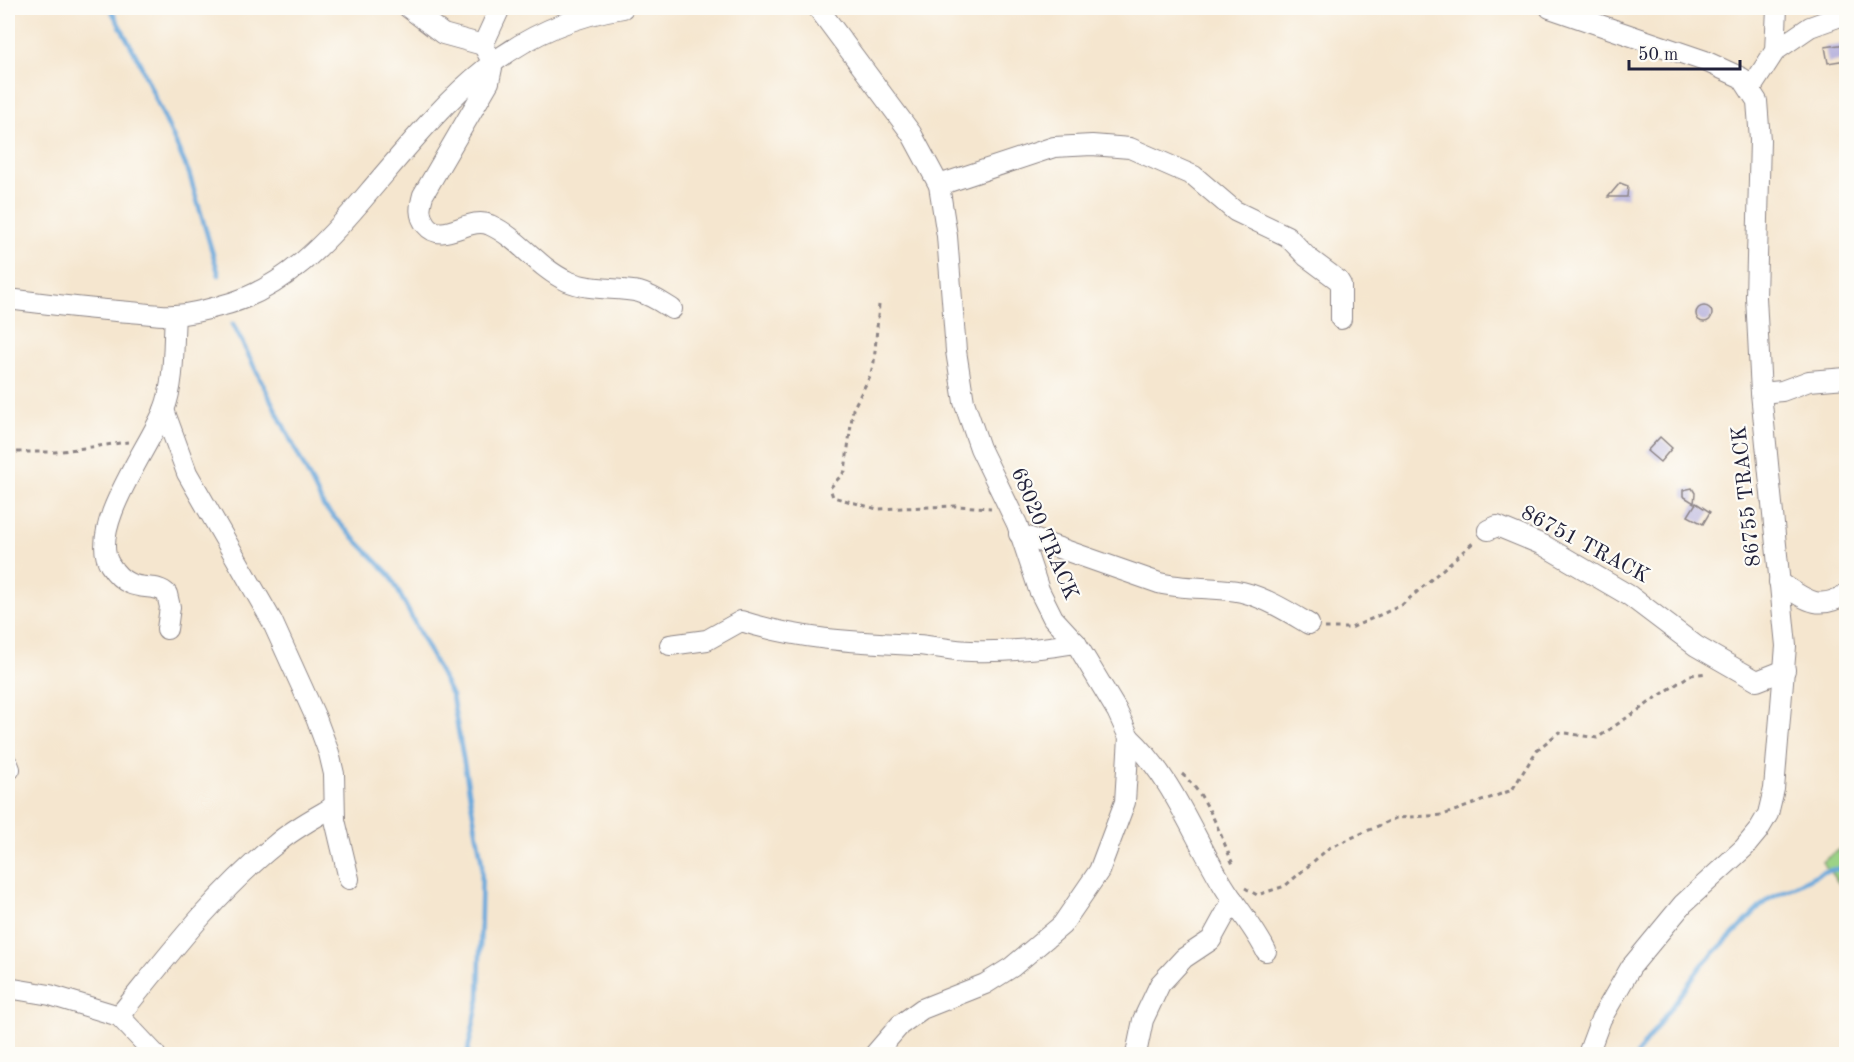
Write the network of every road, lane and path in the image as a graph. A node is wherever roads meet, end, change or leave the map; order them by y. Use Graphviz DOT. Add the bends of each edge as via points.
graph roads {
  1 [pos="409,8"];
  2 [pos="500,8"];
  3 [pos="623,8"];
  4 [pos="819,8"];
  5 [pos="1550,8"];
  6 [pos="1777,8"];
  7 [pos="1846,14"];
  8 [pos="483,45"];
  9 [pos="1775,51"];
  10 [pos="493,63"];
  11 [pos="1750,88"];
  12 [pos="939,185"];
  13 [pos="8,299"];
  14 [pos="879,304"];
  15 [pos="672,309"];
  16 [pos="175,315"];
  17 [pos="1341,319"];
  18 [pos="1846,378"];
  19 [pos="1761,393"];
  20 [pos="164,410"];
  21 [pos="148,439"];
  22 [pos="8,452"];
  23 [pos="1010,509"];
  24 [pos="1488,530"];
  25 [pos="1019,534"];
  26 [pos="1779,582"];
  27 [pos="1846,594"];
  28 [pos="1309,624"];
  29 [pos="167,629"];
  30 [pos="1076,643"];
  31 [pos="670,645"];
  32 [pos="1726,666"];
  33 [pos="1785,670"];
  34 [pos="1128,738"];
  35 [pos="1174,767"];
  36 [pos="333,807"];
  37 [pos="1237,874"];
  38 [pos="349,879"];
  39 [pos="1237,893"];
  40 [pos="1266,951"];
  41 [pos="8,988"];
  42 [pos="119,1016"];
  43 [pos="155,1054"];
  44 [pos="875,1054"];
  45 [pos="1136,1054"];
  46 [pos="1588,1054"];
  1 -- 8 [label="street" via="443,34"];
  2 -- 8 [label="street"];
  3 -- 10 [label="street" via="562,22 529,38"];
  4 -- 12 [label="street, 68020 TRACK" via="911,133"];
  5 -- 11 [label="street" via="1706,61 1742,78"];
  6 -- 9 [label="street"];
  7 -- 9 [label="street" via="1810,27"];
  8 -- 10 [label="street"];
  9 -- 11 [label="street"];
  10 -- 15 [label="street" via="478,105 423,195 419,208 426,225 441,233 477,222 487,223 567,281 584,287 641,292"];
  10 -- 16 [label="street" via="462,88 302,264 265,288 223,306"];
  11 -- 19 [label="street, 86755 TRACK" via="1757,101 1760,140 1756,297"];
  12 -- 17 [label="street" via="1054,147 1130,148 1194,176 1235,211 1287,236 1338,280"];
  12 -- 23 [label="street, 68020 TRACK" via="964,402 980,448"];
  13 -- 16 [label="street"];
  14 -- 23 [label="path" via="874,362 853,409 849,456 845,471 830,488 833,497 877,509"];
  16 -- 20 [label="street"];
  18 -- 19 [label="street" via="1809,381 1782,391"];
  19 -- 26 [label="street, 86755 TRACK"];
  20 -- 21 [label="street"];
  20 -- 36 [label="street" via="187,473 262,603 316,718 334,774"];
  21 -- 22 [label="path" via="55,453"];
  21 -- 29 [label="street" via="115,508 103,546 109,564 121,579 138,588 156,588 167,594"];
  23 -- 25 [label="street, 68020 TRACK"];
  24 -- 28 [label="path, 86751 TRACK" via="1402,605 1387,613 1351,628 1335,630"];
  24 -- 32 [label="street, 86751 TRACK" via="1497,526 1542,545 1646,605"];
  25 -- 28 [label="street" via="1159,583 1258,597"];
  25 -- 30 [label="street, 68020 TRACK" via="1053,618"];
  26 -- 27 [label="street" via="1819,604 1831,603"];
  26 -- 33 [label="street, 86755 TRACK"];
  30 -- 31 [label="street" via="1043,649 969,651 823,640 741,621 707,640"];
  30 -- 34 [label="street, 68020 TRACK" via="1117,711"];
  32 -- 33 [label="street, 86751 TRACK" via="1756,681"];
  32 -- 39 [label="path" via="1690,675 1597,738 1559,732 1537,750 1512,790 1443,815 1396,818 1329,848 1285,886 1257,895"];
  33 -- 46 [label="street, 86755 TRACK" via="1774,789 1768,814 1744,848 1683,904 1631,967 1600,1020"];
  34 -- 39 [label="street" via="1151,757"];
  34 -- 44 [label="street, 68020 TRACK" via="1125,802 1099,871 1062,925 985,984 922,1009 900,1025"];
  35 -- 37 [label="path" via="1192,782"];
  36 -- 38 [label="street"];
  36 -- 42 [label="street" via="276,843 256,862 187,933"];
  39 -- 40 [label="street"];
  39 -- 45 [label="street" via="1211,940 1184,958 1160,984 1143,1020"];
  41 -- 42 [label="street" via="50,994"];
  42 -- 43 [label="street"];
}
